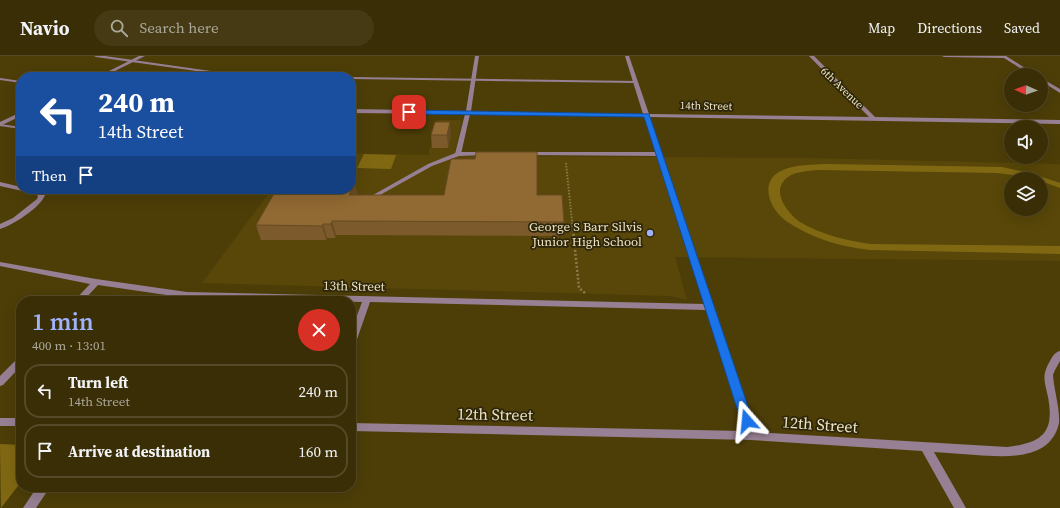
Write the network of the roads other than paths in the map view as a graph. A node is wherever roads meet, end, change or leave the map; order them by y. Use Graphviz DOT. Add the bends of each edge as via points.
graph roads {
  1 [pos="96,56"];
  2 [pos="144,56"];
  3 [pos="477,56"];
  4 [pos="627,56"];
  5 [pos="811,56"];
  6 [pos="944,56"];
  7 [pos="1003,56"];
  8 [pos="133,61"];
  9 [pos="1023,68"];
  10 [pos="110,72"];
  11 [pos="211,72"];
  12 [pos="356,78"];
  13 [pos="0,79"];
  14 [pos="472,79"];
  15 [pos="16,81"];
  16 [pos="636,82"];
  17 [pos="1048,83"];
  18 [pos="1060,91"];
  19 [pos="356,111"];
  20 [pos="468,113"];
  21 [pos="647,115"];
  22 [pos="16,116"];
  23 [pos="873,118"];
  24 [pos="1060,122"];
  25 [pos="0,124"];
  26 [pos="16,127"];
  27 [pos="458,154"];
  28 [pos="489,154"];
  29 [pos="520,154"];
  30 [pos="660,154"];
  31 [pos="0,184"];
  32 [pos="16,188"];
  33 [pos="41,194"];
  34 [pos="367,200"];
  35 [pos="0,227"];
  36 [pos="0,264"];
  37 [pos="96,282"];
  38 [pos="83,296"];
  39 [pos="232,296"];
  40 [pos="356,299"];
  41 [pos="367,299"];
  42 [pos="710,307"];
  43 [pos="356,331"];
  44 [pos="1060,354"];
  45 [pos="16,365"];
  46 [pos="0,382"];
  47 [pos="0,422"];
  48 [pos="16,422"];
  49 [pos="356,427"];
  50 [pos="751,436"];
  51 [pos="925,447"];
  52 [pos="40,492"];
  53 [pos="29,508"];
  54 [pos="960,508"];
  1 -- 8 [label="lane"];
  2 -- 8 [label="street"];
  3 -- 14 [label="street"];
  4 -- 16 [label="street"];
  5 -- 23 [label="street, 6th Avenue"];
  6 -- 7 [label="street"];
  7 -- 9 [label="street"];
  8 -- 10 [label="street"];
  8 -- 11 [label="lane"];
  12 -- 14 [label="lane"];
  13 -- 15 [label="street"];
  14 -- 16 [label="lane"];
  14 -- 20 [label="street"];
  16 -- 21 [label="street"];
  17 -- 18 [label="street"];
  19 -- 20 [label="street, 14th Street"];
  20 -- 21 [label="street, 14th Street"];
  20 -- 27 [label="street"];
  21 -- 23 [label="street, 14th Street"];
  21 -- 30 [label="street"];
  22 -- 25 [label="street"];
  23 -- 24 [label="street, 14th Street"];
  25 -- 26 [label="lane"];
  27 -- 28 [label="lane"];
  27 -- 34 [label="lane" via="430,165"];
  29 -- 30 [label="lane"];
  30 -- 42 [label="street"];
  31 -- 32 [label="street"];
  33 -- 35 [label="street" via="40,200"];
  36 -- 37 [label="street, 13th Street"];
  37 -- 38 [label="street"];
  37 -- 39 [label="street, 13th Street" via="187,295"];
  40 -- 41 [label="street, 13th Street"];
  41 -- 42 [label="street, 13th Street"];
  41 -- 43 [label="street"];
  42 -- 50 [label="street"];
  44 -- 51 [label="street, 12th Street" via="1048,374 1057,414 1055,428 1041,445 1026,451 1007,452"];
  45 -- 46 [label="street"];
  47 -- 48 [label="street"];
  49 -- 50 [label="street, 12th Street"];
  50 -- 51 [label="street, 12th Street"];
  51 -- 54 [label="street"];
  52 -- 53 [label="street"];
}
